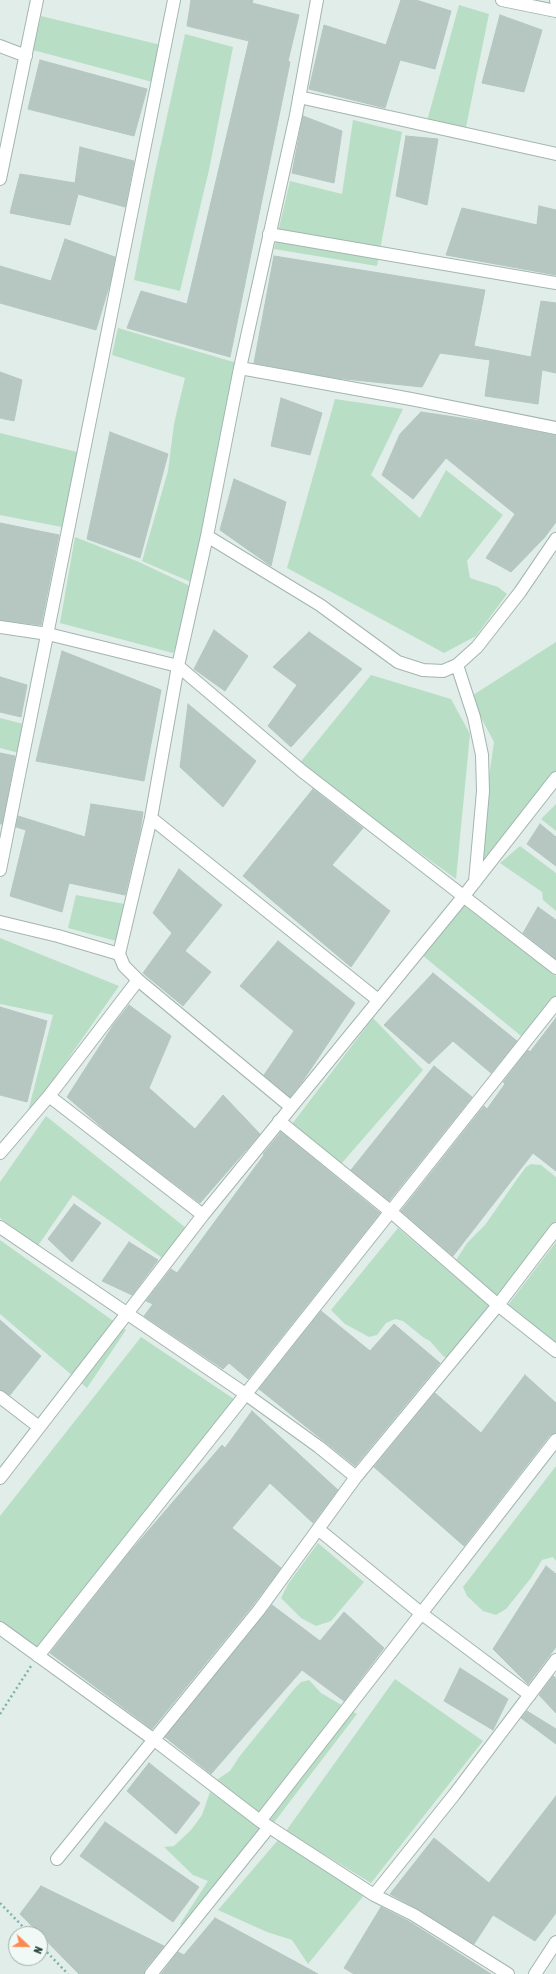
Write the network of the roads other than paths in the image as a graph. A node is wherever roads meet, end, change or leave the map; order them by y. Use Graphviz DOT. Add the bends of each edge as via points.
graph roads {
  1 [pos="37,0"];
  2 [pos="174,0"];
  3 [pos="318,0"];
  4 [pos="502,0"];
  5 [pos="556,11"];
  6 [pos="0,46"];
  7 [pos="26,56"];
  8 [pos="300,97"];
  9 [pos="556,154"];
  10 [pos="0,179"];
  11 [pos="269,234"];
  12 [pos="556,283"];
  13 [pos="240,368"];
  14 [pos="556,428"];
  15 [pos="207,536"];
  16 [pos="556,539"];
  17 [pos="0,627"];
  18 [pos="48,634"];
  19 [pos="457,665"];
  20 [pos="178,666"];
  21 [pos="556,778"];
  22 [pos="151,818"];
  23 [pos="0,870"];
  24 [pos="475,882"];
  25 [pos="463,897"];
  26 [pos="0,922"];
  27 [pos="119,954"];
  28 [pos="556,968"];
  29 [pos="138,980"];
  30 [pos="378,1000"];
  31 [pos="556,1003"];
  32 [pos="49,1096"];
  33 [pos="291,1107"];
  34 [pos="279,1121"];
  35 [pos="0,1153"];
  36 [pos="390,1211"];
  37 [pos="203,1215"];
  38 [pos="0,1227"];
  39 [pos="556,1229"];
  40 [pos="498,1305"];
  41 [pos="126,1314"];
  42 [pos="556,1351"];
  43 [pos="246,1395"];
  44 [pos="0,1397"];
  45 [pos="39,1427"];
  46 [pos="556,1440"];
  47 [pos="356,1477"];
  48 [pos="0,1478"];
  49 [pos="318,1529"];
  50 [pos="422,1614"];
  51 [pos="0,1628"];
  52 [pos="38,1656"];
  53 [pos="556,1660"];
  54 [pos="530,1695"];
  55 [pos="152,1739"];
  56 [pos="265,1824"];
  57 [pos="57,1859"];
  58 [pos="374,1895"];
  59 [pos="556,1942"];
  60 [pos="151,1974"];
  61 [pos="508,1974"];
  62 [pos="535,1974"];
  1 -- 7 [label="street"];
  2 -- 18 [label="street"];
  3 -- 8 [label="street"];
  4 -- 5 [label="street"];
  6 -- 7 [label="street"];
  7 -- 10 [label="street"];
  8 -- 9 [label="street"];
  8 -- 11 [label="street"];
  11 -- 12 [label="street"];
  11 -- 13 [label="street"];
  13 -- 14 [label="street"];
  13 -- 15 [label="street"];
  15 -- 19 [label="street" via="320,605 398,662 423,670 443,670"];
  15 -- 20 [label="street"];
  16 -- 19 [label="street" via="520,592 477,647"];
  17 -- 18 [label="street"];
  18 -- 20 [label="street"];
  18 -- 23 [label="street"];
  19 -- 24 [label="street" via="474,716 482,755 483,791"];
  20 -- 22 [label="street"];
  20 -- 25 [label="street" via="302,771"];
  21 -- 24 [label="street"];
  22 -- 27 [label="street"];
  22 -- 30 [label="street"];
  24 -- 25 [label="street"];
  25 -- 28 [label="street"];
  25 -- 30 [label="street"];
  26 -- 27 [label="street"];
  27 -- 29 [label="street" via="124,966"];
  29 -- 32 [label="street"];
  29 -- 33 [label="street"];
  30 -- 33 [label="street"];
  31 -- 36 [label="street"];
  32 -- 35 [label="street"];
  32 -- 37 [label="street"];
  33 -- 34 [label="street"];
  34 -- 36 [label="street"];
  34 -- 37 [label="street"];
  36 -- 40 [label="street"];
  36 -- 43 [label="street"];
  37 -- 41 [label="street"];
  38 -- 41 [label="street"];
  39 -- 40 [label="street"];
  40 -- 42 [label="street"];
  40 -- 47 [label="street"];
  41 -- 43 [label="street"];
  41 -- 45 [label="street"];
  43 -- 47 [label="street"];
  43 -- 52 [label="street"];
  44 -- 45 [label="street"];
  45 -- 48 [label="street"];
  46 -- 50 [label="street"];
  47 -- 49 [label="street"];
  49 -- 50 [label="street"];
  49 -- 55 [label="street" via="259,1610"];
  50 -- 54 [label="street"];
  50 -- 56 [label="street"];
  51 -- 52 [label="street"];
  52 -- 55 [label="street"];
  53 -- 54 [label="street"];
  54 -- 58 [label="street"];
  55 -- 56 [label="street"];
  55 -- 57 [label="street"];
  56 -- 58 [label="street"];
  56 -- 60 [label="street"];
  58 -- 61 [label="street" via="414,1915"];
  59 -- 62 [label="street"];
}
